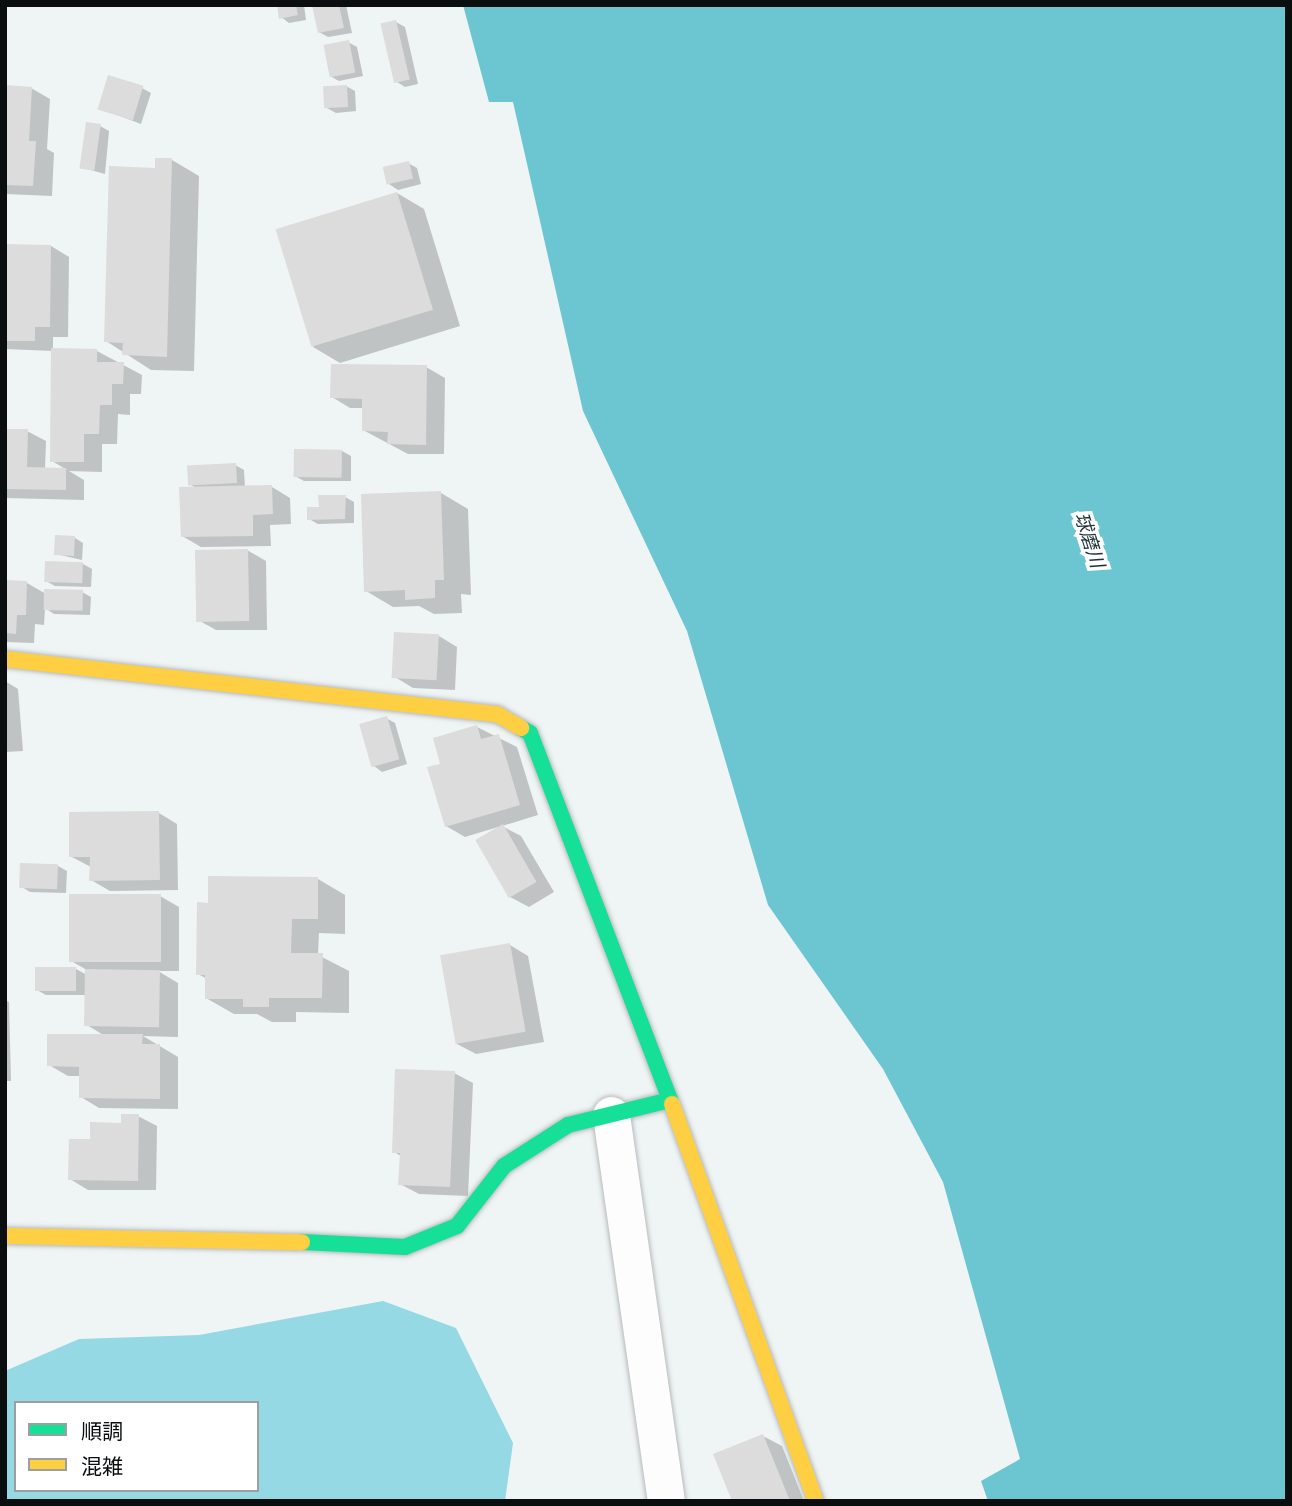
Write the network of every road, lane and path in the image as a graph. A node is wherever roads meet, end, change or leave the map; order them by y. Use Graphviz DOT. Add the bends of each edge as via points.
graph roads {
  1 [pos="5,659"];
  2 [pos="670,1100"];
  3 [pos="611,1115"];
  4 [pos="5,1236"];
  5 [pos="666,1501"];
  6 [pos="816,1501"];
  1 -- 2 [label="street" via="497,713 530,733"];
  2 -- 3 [label="street"];
  2 -- 6 [label="street"];
  3 -- 4 [label="street" via="568,1125 504,1166 457,1226 405,1247 183,1237"];
  3 -- 5 [label="street"];
}
